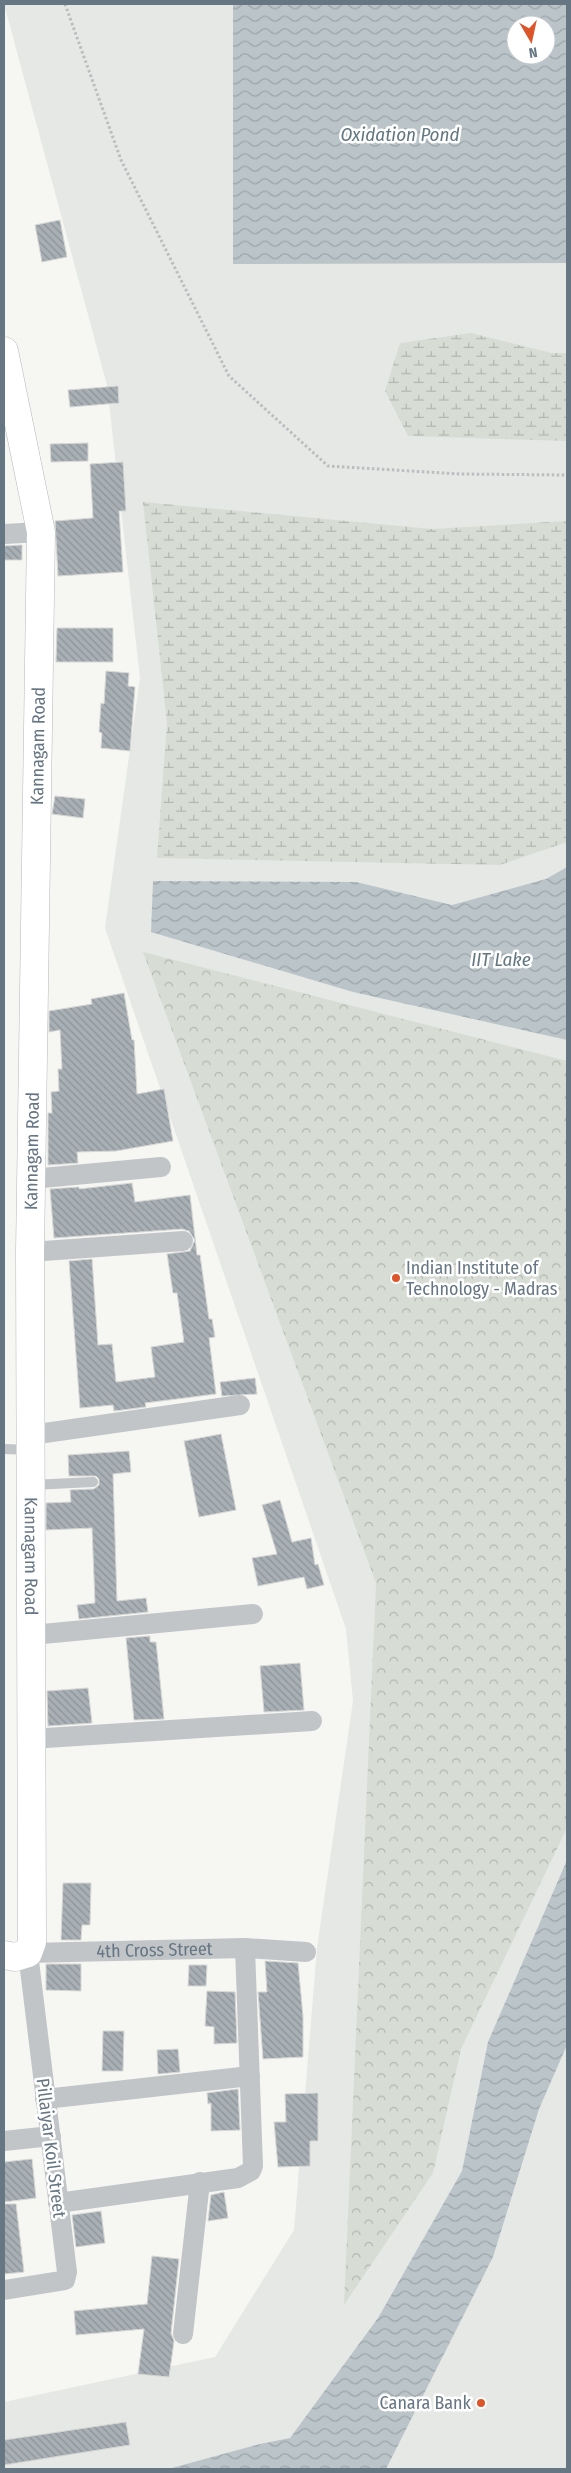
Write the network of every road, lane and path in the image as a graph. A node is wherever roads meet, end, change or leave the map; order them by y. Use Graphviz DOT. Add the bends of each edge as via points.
graph roads {
  1 [pos="64,4"];
  2 [pos="4,351"];
  3 [pos="567,475"];
  4 [pos="40,532"];
  5 [pos="4,534"];
  6 [pos="161,1167"];
  7 [pos="31,1179"];
  8 [pos="183,1241"];
  9 [pos="30,1252"];
  10 [pos="240,1405"];
  11 [pos="31,1443"];
  12 [pos="4,1449"];
  13 [pos="94,1482"];
  14 [pos="32,1486"];
  15 [pos="253,1614"];
  16 [pos="32,1635"];
  17 [pos="312,1721"];
  18 [pos="30,1739"];
  19 [pos="245,1948"];
  20 [pos="306,1952"];
  21 [pos="16,1954"];
  22 [pos="250,2076"];
  23 [pos="44,2099"];
  24 [pos="51,2136"];
  25 [pos="4,2141"];
  26 [pos="200,2182"];
  27 [pos="58,2203"];
  28 [pos="4,2290"];
  29 [pos="183,2334"];
  1 -- 3 [label="path" via="121,160 229,376 328,466 460,474"];
  2 -- 4 [label="street, Kannagam Road"];
  4 -- 5 [label="street"];
  4 -- 7 [label="street, Kannagam Road"];
  6 -- 7 [label="street"];
  7 -- 9 [label="street, Kannagam Road"];
  8 -- 9 [label="street"];
  9 -- 11 [label="street, Kannagam Road"];
  10 -- 11 [label="street"];
  11 -- 12 [label="lane"];
  11 -- 14 [label="street, Kannagam Road"];
  13 -- 14 [label="lane"];
  14 -- 16 [label="street, Kannagam Road"];
  15 -- 16 [label="street"];
  16 -- 18 [label="street, Kannagam Road"];
  17 -- 18 [label="street"];
  18 -- 21 [label="street, Kannagam Road" via="32,1942"];
  19 -- 20 [label="street, 4th Cross Street"];
  19 -- 21 [label="street, 4th Cross Street"];
  19 -- 22 [label="street"];
  21 -- 23 [label="street, Pillaiyar Koil Street"];
  22 -- 23 [label="street"];
  22 -- 26 [label="street" via="251,2172 238,2178"];
  23 -- 24 [label="street, Pillaiyar Koil Street"];
  24 -- 25 [label="street"];
  24 -- 27 [label="street, Pillaiyar Koil Street"];
  26 -- 27 [label="street"];
  26 -- 29 [label="street"];
  27 -- 28 [label="street, Pillaiyar Koil Street" via="67,2272 65,2280"];
}
